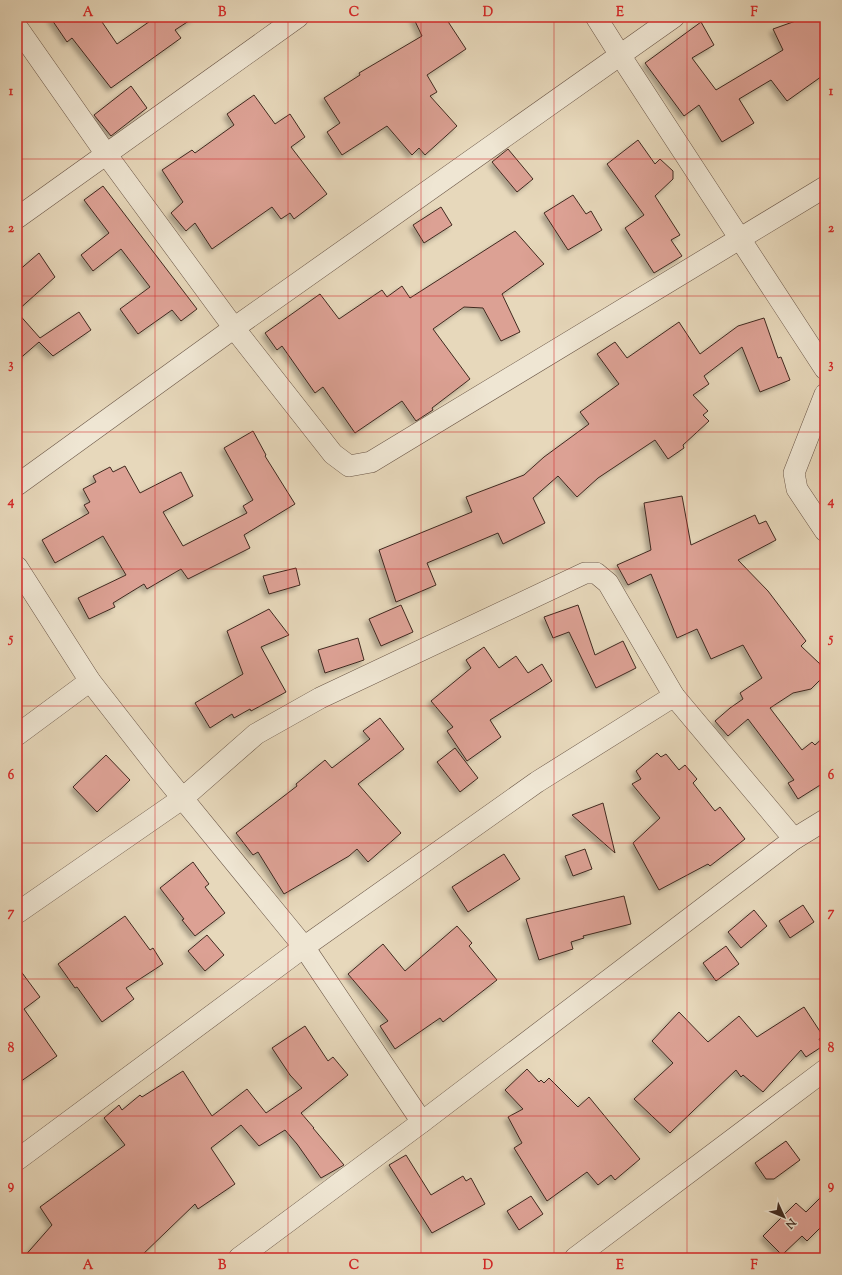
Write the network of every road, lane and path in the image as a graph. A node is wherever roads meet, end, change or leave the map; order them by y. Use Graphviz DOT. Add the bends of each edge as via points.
graph roads {
  1 [pos="298,17"];
  2 [pos="596,17"];
  3 [pos="674,17"];
  4 [pos="17,27"];
  5 [pos="620,56"];
  6 [pos="106,154"];
  7 [pos="825,186"];
  8 [pos="17,218"];
  9 [pos="739,238"];
  10 [pos="234,328"];
  11 [pos="825,369"];
  12 [pos="825,394"];
  13 [pos="17,485"];
  14 [pos="825,530"];
  15 [pos="17,567"];
  16 [pos="90,681"];
  17 [pos="674,696"];
  18 [pos="17,735"];
  19 [pos="183,798"];
  20 [pos="825,820"];
  21 [pos="794,839"];
  22 [pos="17,913"];
  23 [pos="304,947"];
  24 [pos="825,1070"];
  25 [pos="422,1122"];
  26 [pos="17,1160"];
  27 [pos="239,1258"];
  28 [pos="575,1258"];
  1 -- 6 [label="street"];
  2 -- 5 [label="street"];
  3 -- 5 [label="street"];
  4 -- 6 [label="street"];
  5 -- 9 [label="street"];
  5 -- 10 [label="street"];
  6 -- 8 [label="street"];
  6 -- 10 [label="street"];
  7 -- 9 [label="street"];
  9 -- 10 [label="street" via="371,462 349,466 333,454"];
  9 -- 11 [label="street"];
  10 -- 13 [label="street"];
  12 -- 14 [label="street" via="794,473 797,489"];
  15 -- 16 [label="street"];
  16 -- 18 [label="street"];
  16 -- 19 [label="street"];
  17 -- 19 [label="street" via="608,583 596,573 585,573 320,698 256,734"];
  17 -- 21 [label="street"];
  17 -- 23 [label="street" via="537,782"];
  19 -- 22 [label="street"];
  19 -- 23 [label="street"];
  20 -- 21 [label="street"];
  21 -- 25 [label="street"];
  23 -- 25 [label="street"];
  23 -- 26 [label="street"];
  24 -- 28 [label="street"];
  25 -- 27 [label="street"];
}
